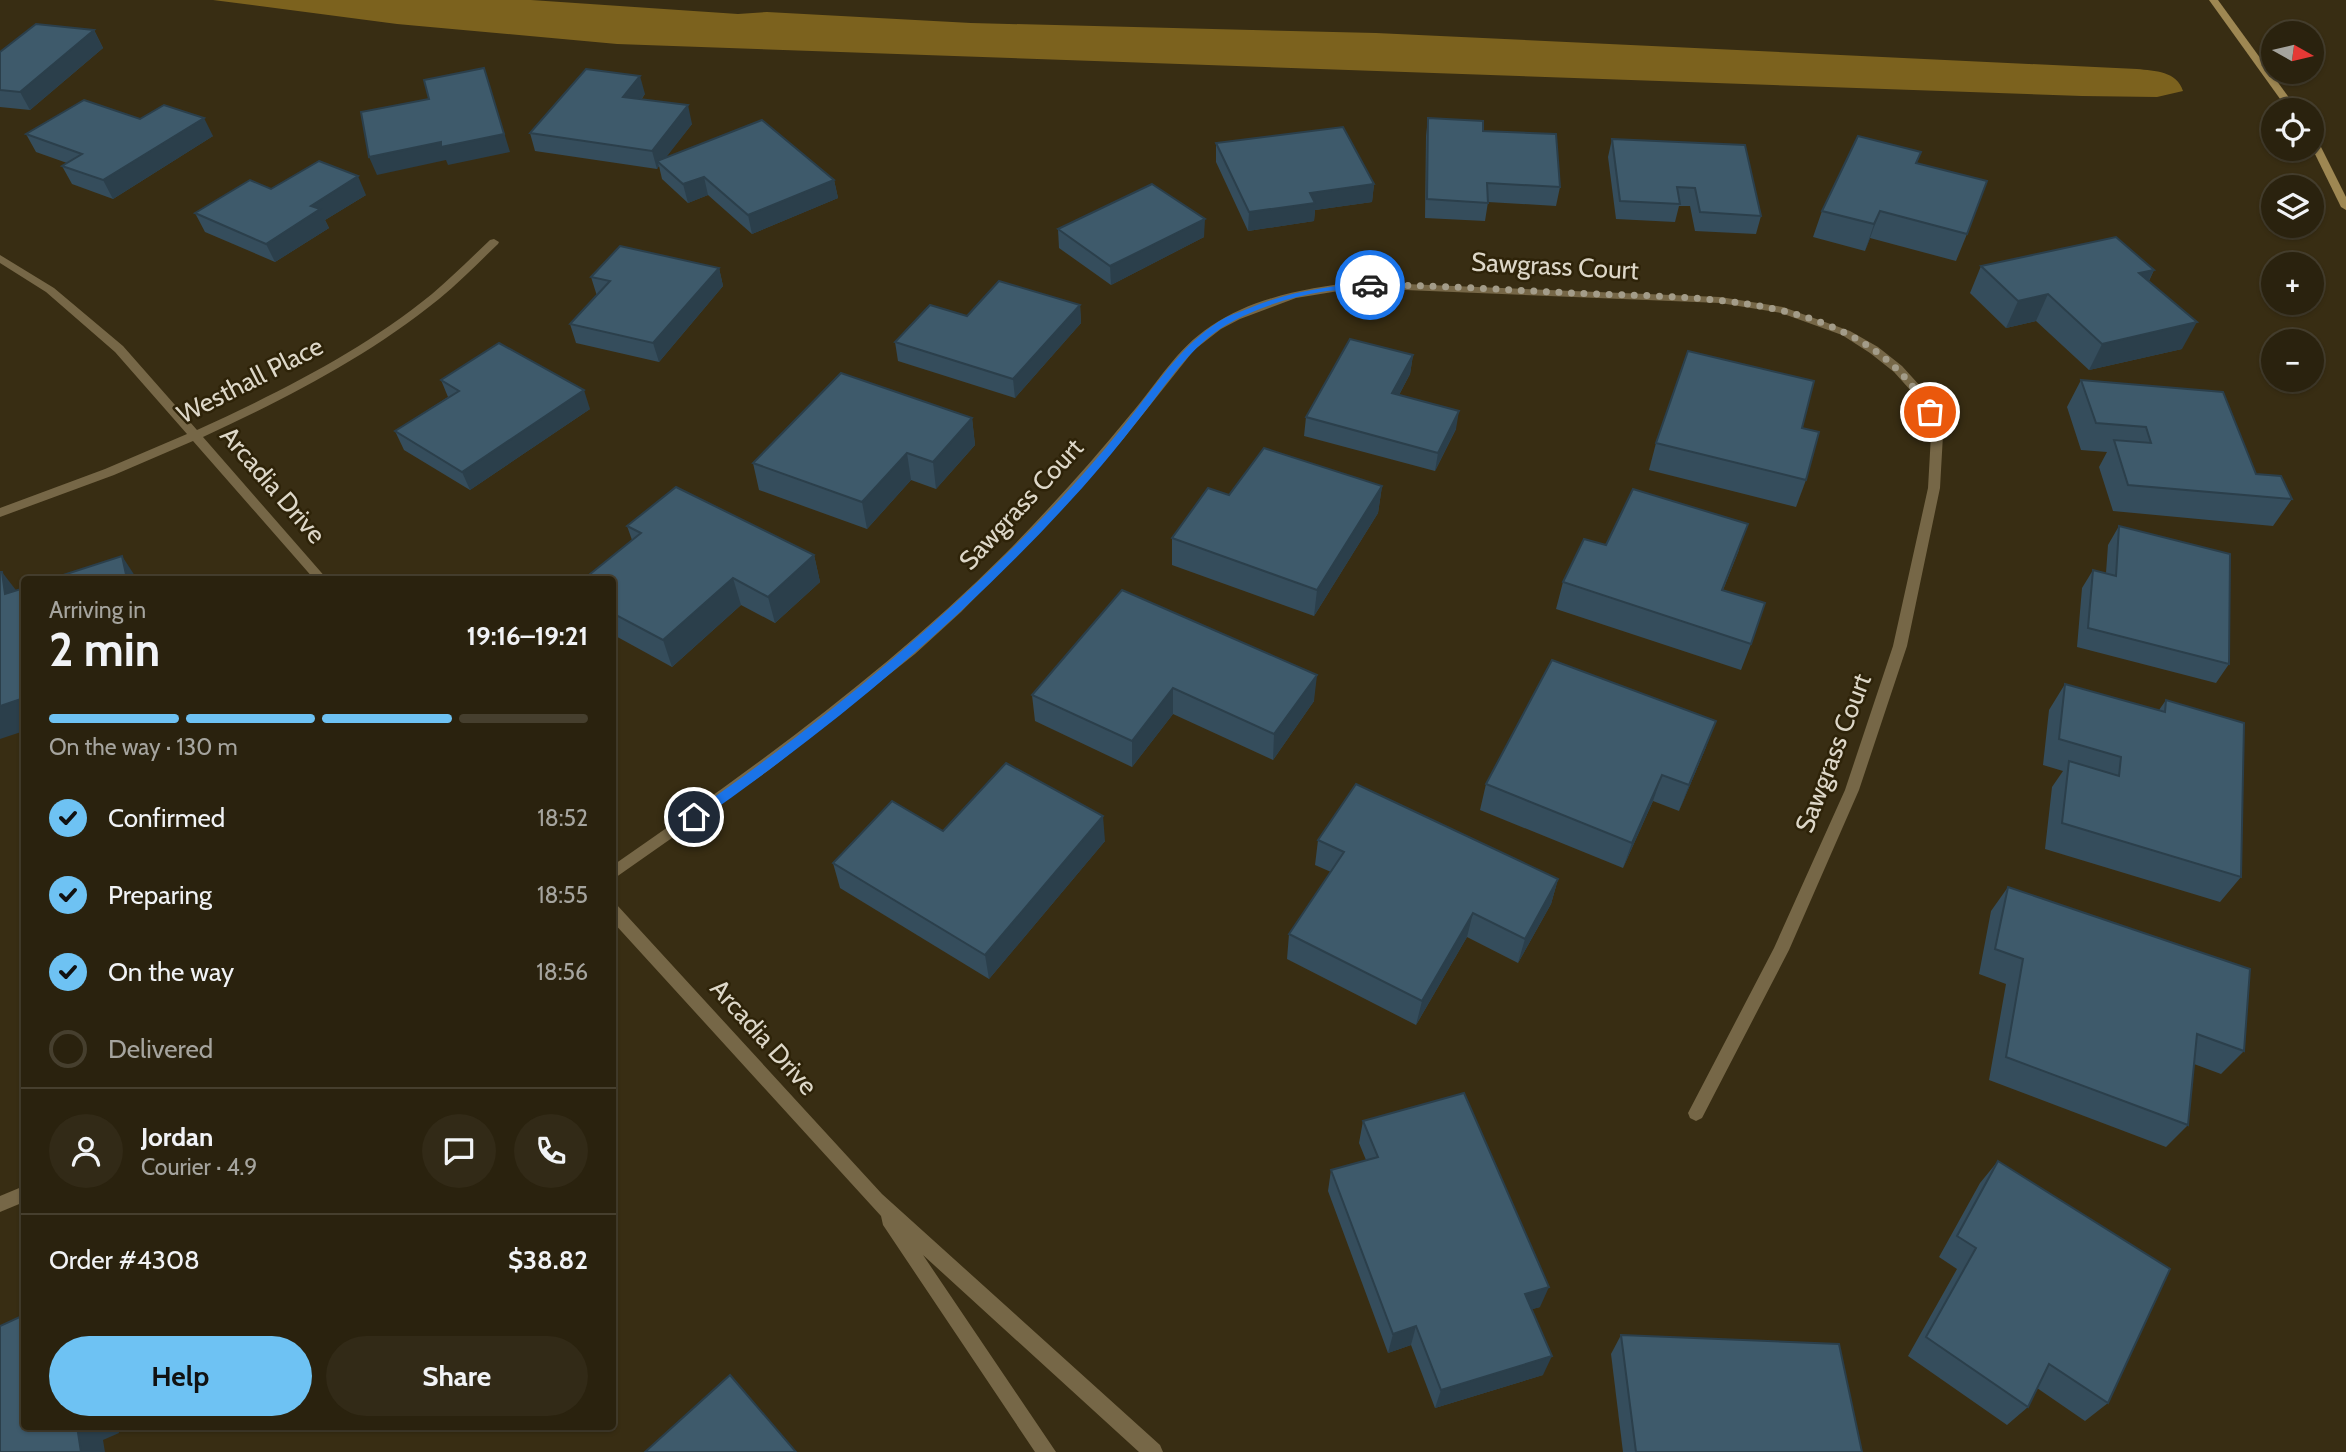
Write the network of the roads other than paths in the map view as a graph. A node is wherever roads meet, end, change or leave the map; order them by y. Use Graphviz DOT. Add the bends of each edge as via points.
graph roads {
  1 [pos="2213,0"];
  2 [pos="2284,98"];
  3 [pos="2323,161"];
  4 [pos="2346,207"];
  5 [pos="494,242"];
  6 [pos="0,258"];
  7 [pos="194,435"];
  8 [pos="0,513"];
  9 [pos="318,576"];
  10 [pos="616,871"];
  11 [pos="616,914"];
  12 [pos="1696,1113"];
  13 [pos="21,1195"];
  14 [pos="876,1200"];
  15 [pos="0,1204"];
  16 [pos="1046,1452"];
  17 [pos="1153,1452"];
  1 -- 2 [label="street"];
  3 -- 4 [label="street"];
  5 -- 7 [label="street, Westhall Place" via="428,303 322,372"];
  6 -- 7 [label="street, Arcadia Drive" via="50,290 119,349"];
  7 -- 8 [label="street, Westhall Place"];
  7 -- 9 [label="street, Arcadia Drive"];
  10 -- 12 [label="street, Sawgrass Court" via="752,778 887,671 973,594 1069,496 1178,360 1207,334 1254,308 1321,289 1394,285 1720,300 1783,310 1836,328 1874,350 1917,390 1937,435 1934,488 1900,646 1852,790 1781,950"];
  11 -- 14 [label="street, Arcadia Drive"];
  13 -- 15 [label="street"];
  14 -- 16 [label="street, Arcadia Drive"];
  14 -- 17 [label="street, Arcadia Drive"];
}
